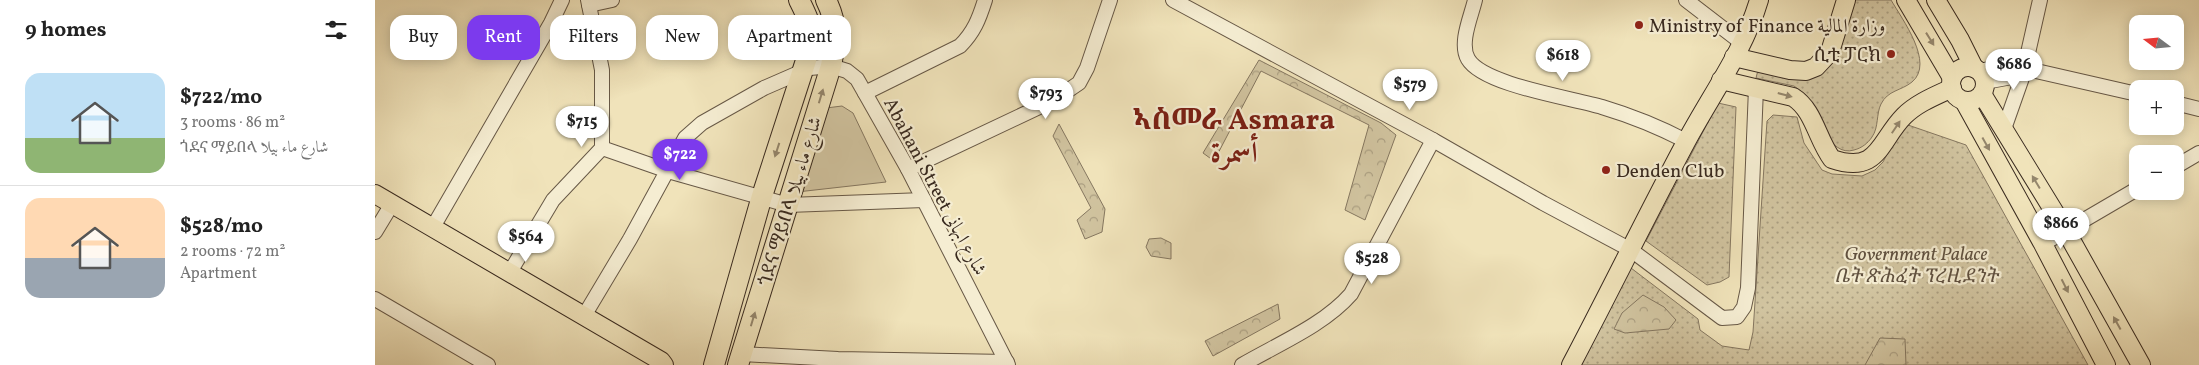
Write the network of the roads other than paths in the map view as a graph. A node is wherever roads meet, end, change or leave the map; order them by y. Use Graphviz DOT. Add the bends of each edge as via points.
graph roads {
  1 [pos="562,0"];
  2 [pos="612,0"];
  3 [pos="799,0"];
  4 [pos="825,0"];
  5 [pos="985,0"];
  6 [pos="1110,0"];
  7 [pos="1173,0"];
  8 [pos="1475,0"];
  9 [pos="1686,0"];
  10 [pos="1759,0"];
  11 [pos="1846,0"];
  12 [pos="1906,0"];
  13 [pos="1936,0"];
  14 [pos="2040,0"];
  15 [pos="589,2"];
  16 [pos="1738,50"];
  17 [pos="831,66"];
  18 [pos="2026,70"];
  19 [pos="802,72"];
  20 [pos="1980,79"];
  21 [pos="1721,80"];
  22 [pos="1756,88"];
  23 [pos="1956,89"];
  24 [pos="2129,92"];
  25 [pos="865,93"];
  26 [pos="2184,105"];
  27 [pos="2199,109"];
  28 [pos="2004,129"];
  29 [pos="1433,140"];
  30 [pos="1686,141"];
  31 [pos="602,148"];
  32 [pos="2199,153"];
  33 [pos="2184,162"];
  34 [pos="908,169"];
  35 [pos="669,171"];
  36 [pos="375,194"];
  37 [pos="2129,194"];
  38 [pos="762,196"];
  39 [pos="924,200"];
  40 [pos="392,204"];
  41 [pos="787,205"];
  42 [pos="433,227"];
  43 [pos="2066,231"];
  44 [pos="375,232"];
  45 [pos="2043,244"];
  46 [pos="1631,250"];
  47 [pos="509,272"];
  48 [pos="375,299"];
  49 [pos="584,316"];
  50 [pos="740,360"];
  51 [pos="838,362"];
  52 [pos="662,363"];
  53 [pos="1008,363"];
  54 [pos="488,365"];
  55 [pos="679,365"];
  56 [pos="714,365"];
  57 [pos="1242,365"];
  58 [pos="1571,365"];
  59 [pos="2106,365"];
  60 [pos="2141,365"];
  1 -- 42 [label="street"];
  2 -- 15 [label="street"];
  3 -- 19 [label="highway, ጎደና ማይበላ شارع ماء بيلا" via="813,37"];
  4 -- 17 [label="highway, ጎደና ማይበላ شارع ماء بيلا" via="832,12 836,36"];
  5 -- 25 [label="street" via="972,33 960,46"];
  6 -- 34 [label="street" via="1079,83 1054,100"];
  7 -- 29 [label="street"];
  8 -- 30 [label="street" via="1465,40 1468,59 1483,74 1602,106 1652,124"];
  9 -- 16 [label="street"];
  10 -- 16 [label="main road"];
  11 -- 16 [label="main road" via="1830,52 1816,67 1806,71 1791,70"];
  12 -- 23 [label="main road, one-way"];
  13 -- 20 [label="main road"];
  14 -- 18 [label="street"];
  15 -- 31 [label="street" via="602,70"];
  16 -- 21 [label="main road"];
  17 -- 19 [label="street" via="817,66"];
  17 -- 25 [label="street, Abahani Street شارع ابهانى" via="847,71 857,79"];
  41 -- 17 [label="highway, ጎደና ማይበላ شارع ماء بيلا, one-way"];
  18 -- 20 [label="street"];
  18 -- 24 [label="street"];
  18 -- 28 [label="street"];
  19 -- 35 [label="street" via="757,91 702,123 685,138"];
  19 -- 38 [label="highway, ጎደና ማይበላ شارع ماء بيلا, one-way"];
  20 -- 23 [label="main road" via="1974,100"];
  20 -- 23 [label="main road" via="1963,68 1955,74"];
  20 -- 28 [label="main road"];
  21 -- 22 [label="main road"];
  21 -- 30 [label="main road"];
  22 -- 23 [label="main road, one-way" via="1801,102 1832,159 1853,163 1864,162 1876,154 1911,110"];
  22 -- 46 [label="street" via="1748,288 1744,308 1737,317 1721,318"];
  23 -- 45 [label="main road, one-way"];
  25 -- 34 [label="street, Abahani Street شارع ابهانى"];
  26 -- 27 [label="street"];
  43 -- 28 [label="main road, one-way"];
  29 -- 46 [label="street"];
  29 -- 57 [label="street" via="1351,294 1325,318"];
  30 -- 46 [label="main road"];
  31 -- 35 [label="street"];
  31 -- 47 [label="street" via="553,200"];
  32 -- 33 [label="street"];
  34 -- 39 [label="street, Abahani Street شارع ابهانى"];
  35 -- 38 [label="street"];
  35 -- 49 [label="street"];
  36 -- 40 [label="main road"];
  37 -- 43 [label="street"];
  38 -- 41 [label="street"];
  38 -- 56 [label="highway, ጎደና ማይበላ شارع ماء بيلا"];
  39 -- 41 [label="street"];
  39 -- 53 [label="street, Abahani Street شارع ابهانى"];
  40 -- 42 [label="main road"];
  40 -- 44 [label="street"];
  50 -- 41 [label="highway, ጎደና ማይበላ شارع ماء بيلا, one-way"];
  42 -- 47 [label="main road"];
  43 -- 45 [label="street"];
  60 -- 43 [label="main road, one-way"];
  45 -- 59 [label="main road, one-way"];
  46 -- 58 [label="main road"];
  47 -- 49 [label="main road"];
  48 -- 54 [label="street"];
  49 -- 52 [label="main road"];
  50 -- 51 [label="street"];
  51 -- 53 [label="street"];
  52 -- 55 [label="main road"];
}
